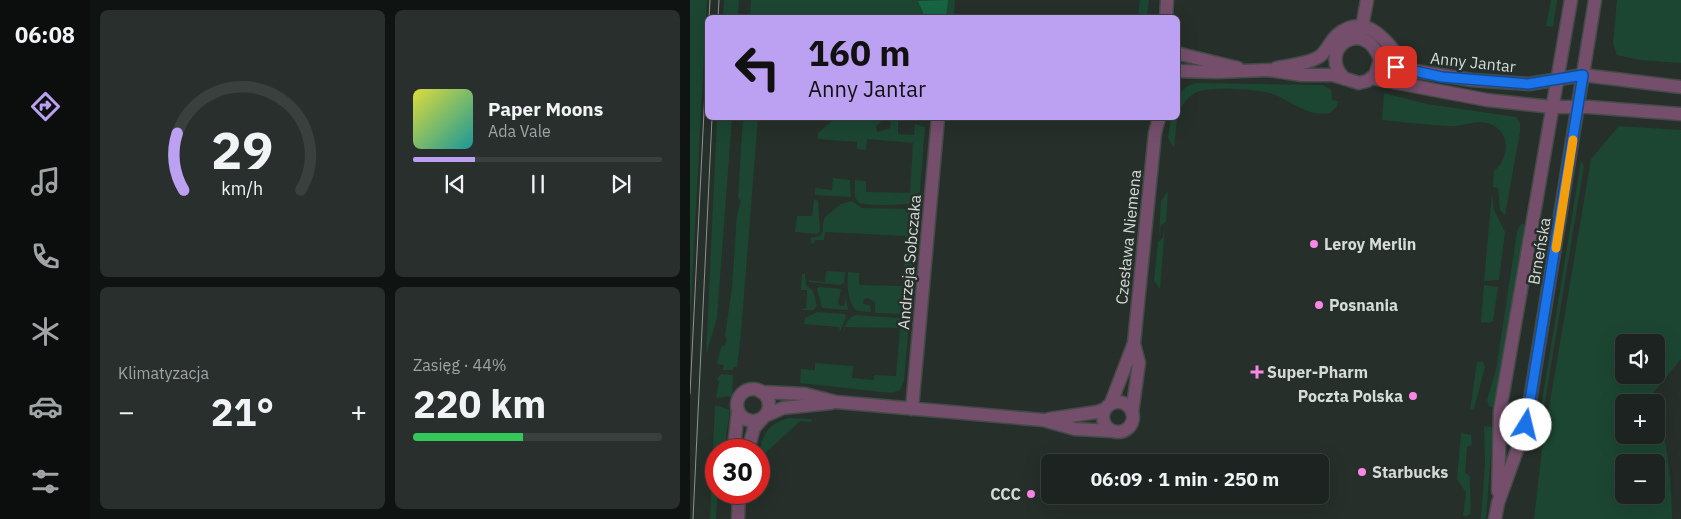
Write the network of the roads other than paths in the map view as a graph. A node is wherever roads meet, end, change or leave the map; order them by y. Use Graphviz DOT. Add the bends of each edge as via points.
graph roads {
  1 [pos="1167,0"];
  2 [pos="1367,0"];
  3 [pos="1571,0"];
  4 [pos="1596,0"];
  5 [pos="1166,15"];
  6 [pos="1362,32"];
  7 [pos="1180,52"];
  8 [pos="1380,60"];
  9 [pos="1243,70"];
  10 [pos="1268,70"];
  11 [pos="1409,70"];
  12 [pos="1180,71"];
  13 [pos="1583,75"];
  14 [pos="1371,78"];
  15 [pos="1345,79"];
  16 [pos="1556,80"];
  17 [pos="1681,87"];
  18 [pos="1579,106"];
  19 [pos="1552,107"];
  20 [pos="1681,114"];
  21 [pos="938,120"];
  22 [pos="1152,120"];
  23 [pos="1158,120"];
  24 [pos="1154,133"];
  25 [pos="1134,343"];
  26 [pos="761,392"];
  27 [pos="836,402"];
  28 [pos="1108,406"];
  29 [pos="912,409"];
  30 [pos="738,411"];
  31 [pos="1132,413"];
  32 [pos="763,417"];
  33 [pos="1043,420"];
  34 [pos="1111,431"];
  35 [pos="736,439"];
  36 [pos="751,439"];
  37 [pos="1498,503"];
  38 [pos="739,504"];
  39 [pos="738,519"];
  40 [pos="1495,519"];
  1 -- 5 [label="street"];
  2 -- 6 [label="street"];
  3 -- 16 [label="street, Brneńska"];
  4 -- 13 [label="street, Brneńska"];
  6 -- 8 [label="street"];
  6 -- 10 [label="street, Anny Jantar" via="1352,27 1338,34 1321,56"];
  6 -- 11 [label="street, Anny Jantar" via="1380,34"];
  6 -- 15 [label="street" via="1345,41 1337,50 1336,67"];
  7 -- 9 [label="street, Anny Jantar"];
  8 -- 11 [label="street, Anny Jantar"];
  8 -- 14 [label="street"];
  9 -- 10 [label="street, Anny Jantar"];
  9 -- 12 [label="street, Anny Jantar"];
  10 -- 15 [label="street, Anny Jantar"];
  11 -- 16 [label="street, Anny Jantar" via="1442,77 1521,83"];
  13 -- 16 [label="street, Anny Jantar"];
  13 -- 17 [label="street, Anny Jantar"];
  13 -- 18 [label="street, Brneńska"];
  14 -- 15 [label="street, Anny Jantar" via="1359,83"];
  14 -- 19 [label="street, Anny Jantar" via="1462,96"];
  16 -- 19 [label="street, Brneńska"];
  18 -- 19 [label="street, Anny Jantar"];
  18 -- 20 [label="street, Anny Jantar"];
  18 -- 37 [label="street, Brneńska" via="1526,425"];
  19 -- 37 [label="street, Brneńska" via="1500,411"];
  21 -- 29 [label="street, Andrzeja Sobczaka"];
  22 -- 24 [label="street, Czesława Niemena"];
  23 -- 24 [label="street, Czesława Niemena"];
  24 -- 25 [label="street, Czesława Niemena"];
  25 -- 28 [label="street, Czesława Niemena"];
  25 -- 31 [label="street, Czesława Niemena" via="1139,363"];
  26 -- 27 [label="street, Czesława Niemena" via="805,394"];
  26 -- 30 [label="street" via="750,390 743,393 738,400"];
  26 -- 32 [label="street" via="768,401"];
  27 -- 29 [label="street, Czesława Niemena"];
  27 -- 32 [label="street, Czesława Niemena" via="783,408"];
  28 -- 31 [label="street" via="1124,404"];
  28 -- 33 [label="street, Czesława Niemena" via="1097,412"];
  28 -- 34 [label="street" via="1103,421"];
  29 -- 33 [label="street, Czesława Niemena"];
  30 -- 32 [label="street" via="746,420"];
  30 -- 35 [label="street"];
  31 -- 34 [label="street, Czesława Niemena" via="1132,422 1127,429"];
  32 -- 36 [label="street" via="754,428"];
  33 -- 34 [label="street, Czesława Niemena" via="1075,429"];
  37 -- 40 [label="street, Brneńska"];
  38 -- 39 [label="street"];
}
